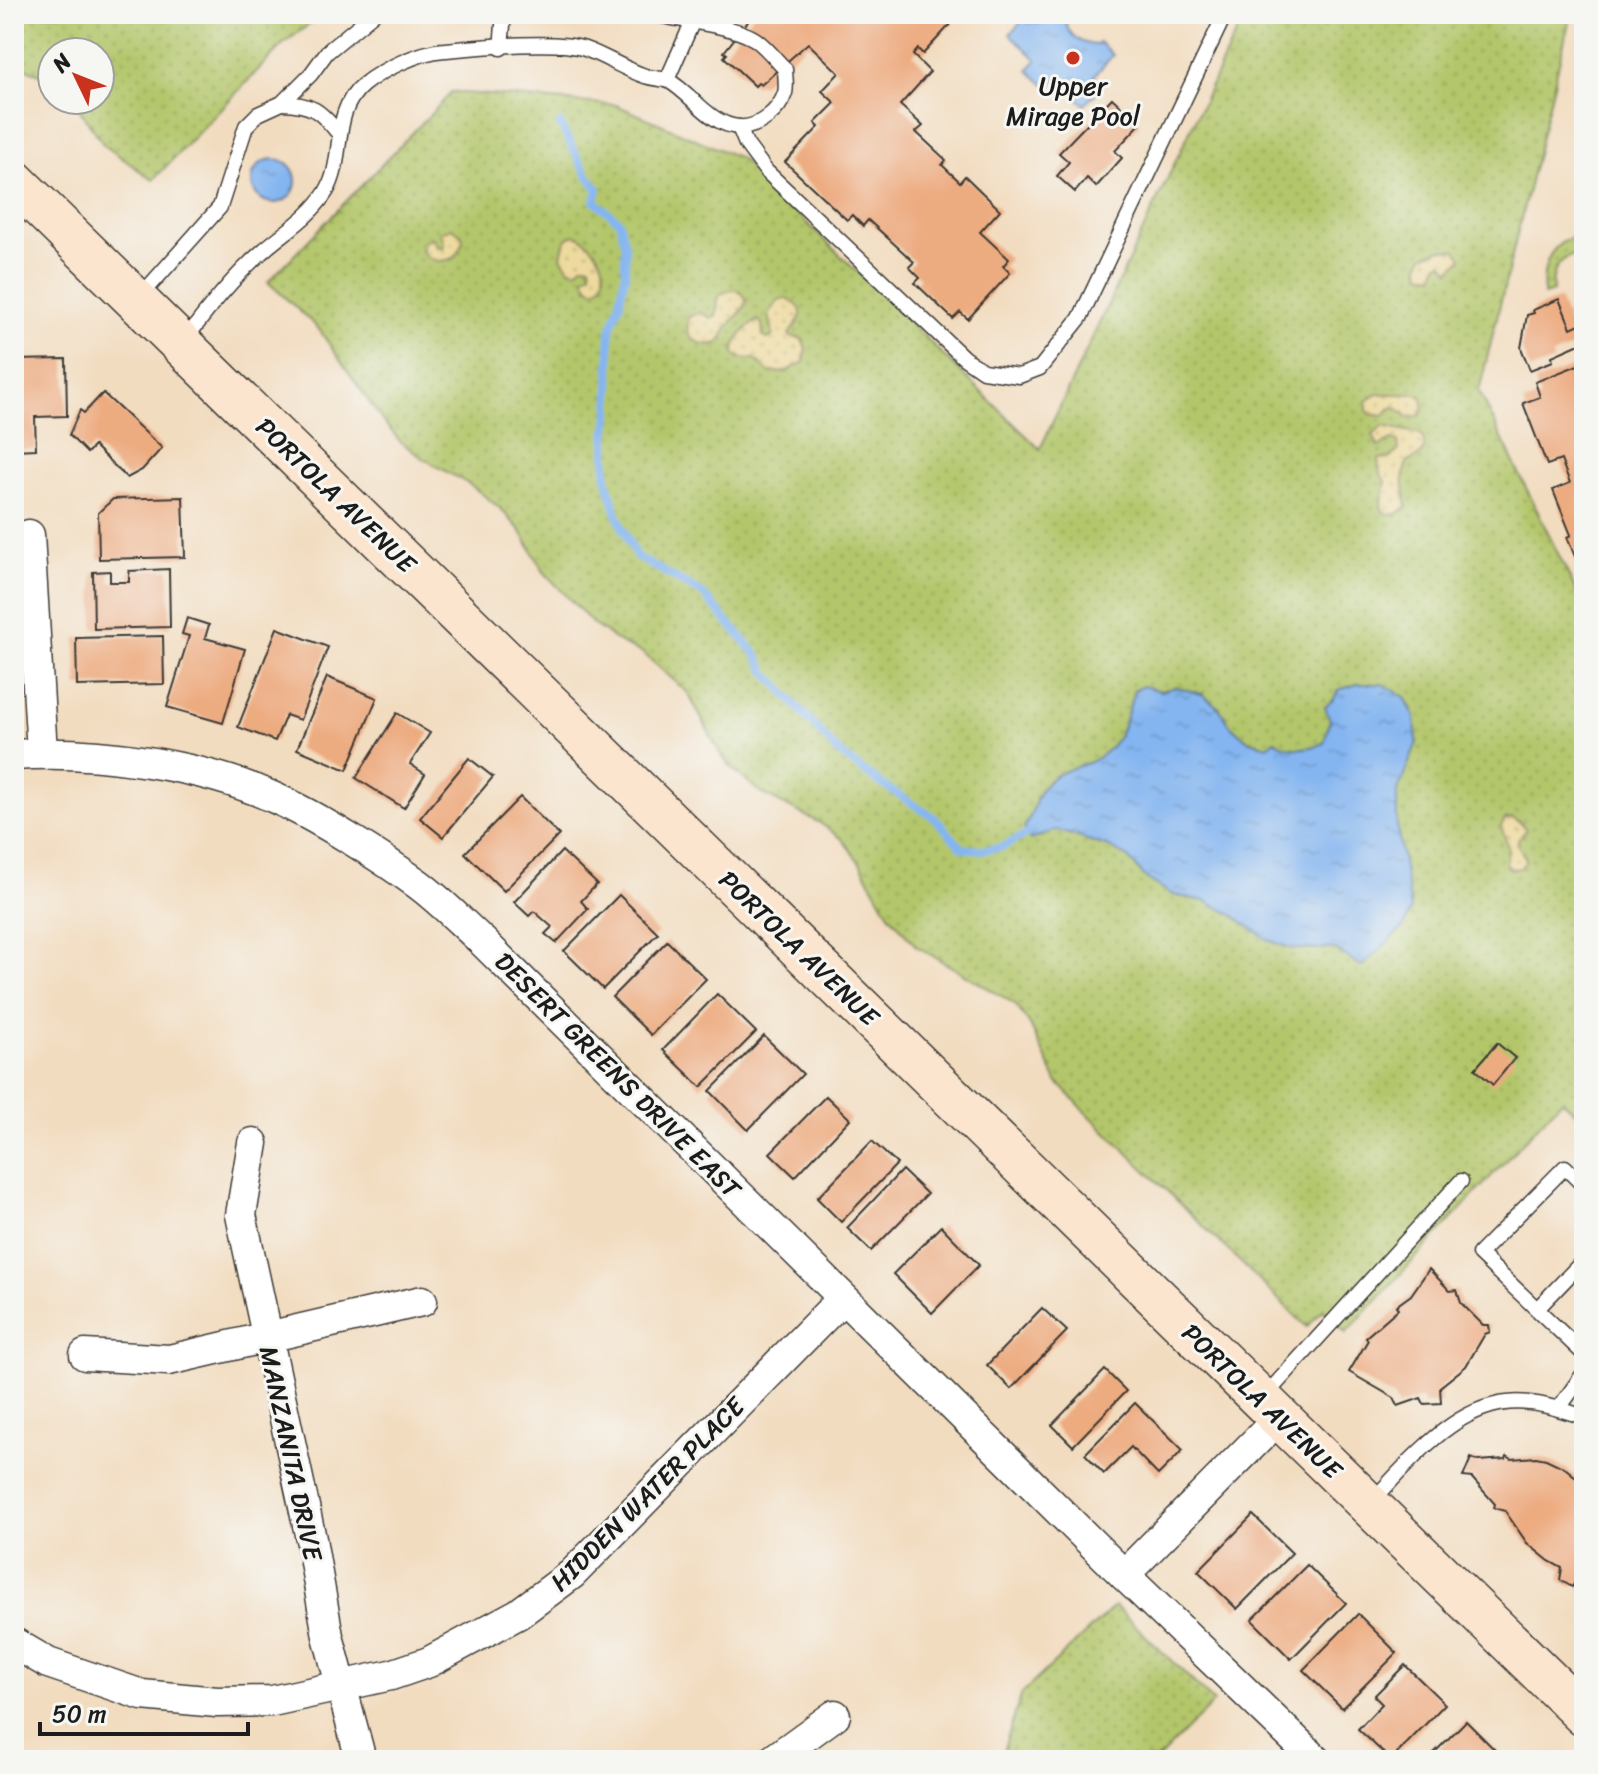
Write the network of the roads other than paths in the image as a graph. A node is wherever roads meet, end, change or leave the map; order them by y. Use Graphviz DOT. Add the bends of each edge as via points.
graph roads {
  1 [pos="373,14"];
  2 [pos="504,14"];
  3 [pos="654,14"];
  4 [pos="1225,14"];
  5 [pos="692,23"];
  6 [pos="501,48"];
  7 [pos="667,80"];
  8 [pos="282,103"];
  9 [pos="739,127"];
  10 [pos="339,134"];
  11 [pos="14,181"];
  12 [pos="137,300"];
  13 [pos="182,344"];
  14 [pos="29,535"];
  15 [pos="28,754"];
  16 [pos="253,1143"];
  17 [pos="1461,1181"];
  18 [pos="1584,1186"];
  19 [pos="1584,1260"];
  20 [pos="843,1298"];
  21 [pos="422,1301"];
  22 [pos="1537,1309"];
  23 [pos="266,1337"];
  24 [pos="1584,1354"];
  25 [pos="85,1355"];
  26 [pos="1584,1373"];
  27 [pos="1559,1408"];
  28 [pos="1270,1409"];
  29 [pos="1584,1417"];
  30 [pos="1368,1505"];
  31 [pos="1124,1575"];
  32 [pos="14,1643"];
  33 [pos="342,1684"];
  34 [pos="835,1715"];
  35 [pos="1584,1715"];
  36 [pos="361,1760"];
  37 [pos="773,1760"];
  38 [pos="1316,1760"];
  1 -- 8 [label="lane" via="327,52"];
  2 -- 6 [label="lane"];
  3 -- 5 [label="lane"];
  4 -- 9 [label="lane" via="1080,318 1040,368 1019,376 983,371 964,358 766,171"];
  5 -- 7 [label="lane"];
  5 -- 9 [label="lane" via="754,38 785,69 785,93 774,109 761,123"];
  6 -- 7 [label="lane" via="582,47 647,77"];
  6 -- 10 [label="lane" via="441,50 404,61 361,86"];
  7 -- 9 [label="lane" via="714,117"];
  8 -- 10 [label="lane" via="311,107"];
  8 -- 12 [label="lane" via="246,126 220,207"];
  10 -- 13 [label="lane" via="336,168 326,191 307,216 221,291"];
  11 -- 12 [label="main road, PORTOLA AVENUE"];
  12 -- 13 [label="main road, PORTOLA AVENUE"];
  13 -- 28 [label="main road, PORTOLA AVENUE"];
  14 -- 15 [label="street"];
  15 -- 20 [label="street, DESERT GREENS DRIVE EAST" via="124,760 225,779 278,799 420,885"];
  16 -- 23 [label="street, MANZANITA DRIVE" via="241,1215"];
  17 -- 28 [label="lane"];
  18 -- 22 [label="lane" via="1565,1167 1479,1254"];
  19 -- 22 [label="lane"];
  20 -- 31 [label="street, DESERT GREENS DRIVE EAST"];
  20 -- 33 [label="street, HIDDEN WATER PLACE" via="572,1574 518,1614 429,1662"];
  21 -- 23 [label="street"];
  22 -- 24 [label="lane"];
  23 -- 25 [label="street" via="169,1360"];
  23 -- 33 [label="street, MANZANITA DRIVE"];
  26 -- 27 [label="lane"];
  27 -- 29 [label="lane"];
  27 -- 30 [label="lane" via="1526,1402 1490,1406 1462,1418 1433,1439"];
  28 -- 30 [label="main road, PORTOLA AVENUE"];
  28 -- 31 [label="street"];
  30 -- 35 [label="main road, PORTOLA AVENUE"];
  31 -- 38 [label="street, DESERT GREENS DRIVE EAST"];
  32 -- 33 [label="street, HIDDEN WATER PLACE" via="48,1663 142,1695 272,1701"];
  33 -- 36 [label="street, MANZANITA DRIVE"];
  34 -- 37 [label="street"];
}
